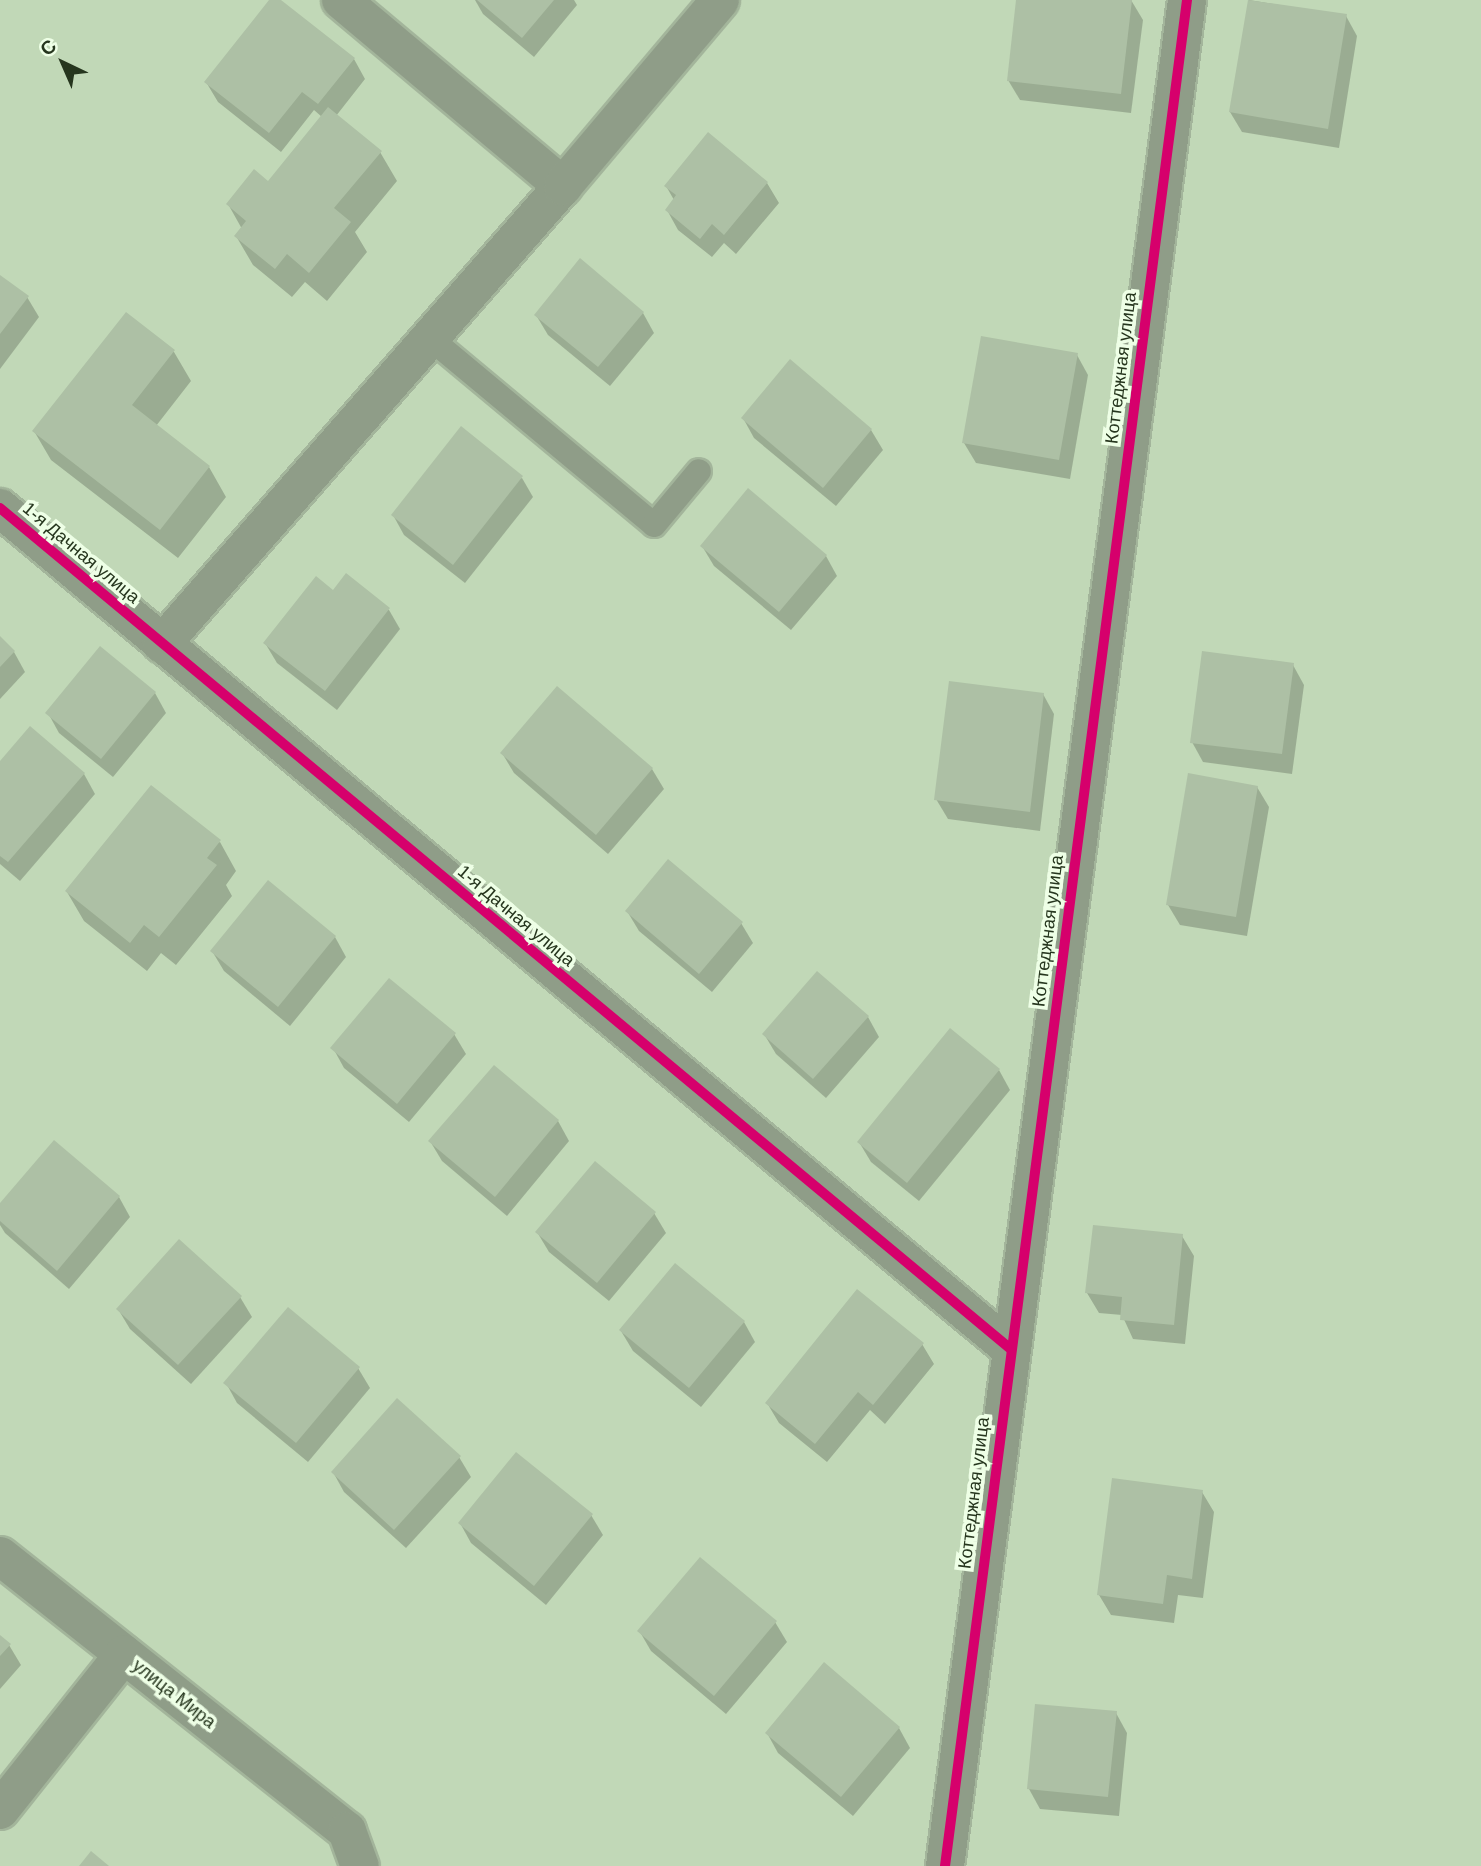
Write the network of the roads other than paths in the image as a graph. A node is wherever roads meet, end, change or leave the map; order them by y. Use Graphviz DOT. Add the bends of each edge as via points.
graph roads {
  1 [pos="341,0"];
  2 [pos="720,0"];
  3 [pos="1187,0"];
  4 [pos="563,186"];
  5 [pos="431,339"];
  6 [pos="699,471"];
  7 [pos="0,508"];
  8 [pos="162,645"];
  9 [pos="1011,1349"];
  10 [pos="0,1556"];
  11 [pos="124,1654"];
  12 [pos="0,1810"];
  13 [pos="360,1866"];
  14 [pos="946,1866"];
  1 -- 4 [label="street"];
  2 -- 4 [label="street"];
  3 -- 9 [label="street, Коттеджная улица"];
  4 -- 5 [label="street"];
  5 -- 6 [label="lane" via="654,525"];
  5 -- 8 [label="street"];
  7 -- 8 [label="street, 1-я Дачная улица"];
  8 -- 9 [label="street, 1-я Дачная улица"];
  9 -- 14 [label="street, Коттеджная улица"];
  10 -- 11 [label="street, улица Мира"];
  11 -- 12 [label="street"];
  11 -- 13 [label="street, улица Мира" via="347,1831"];
}
